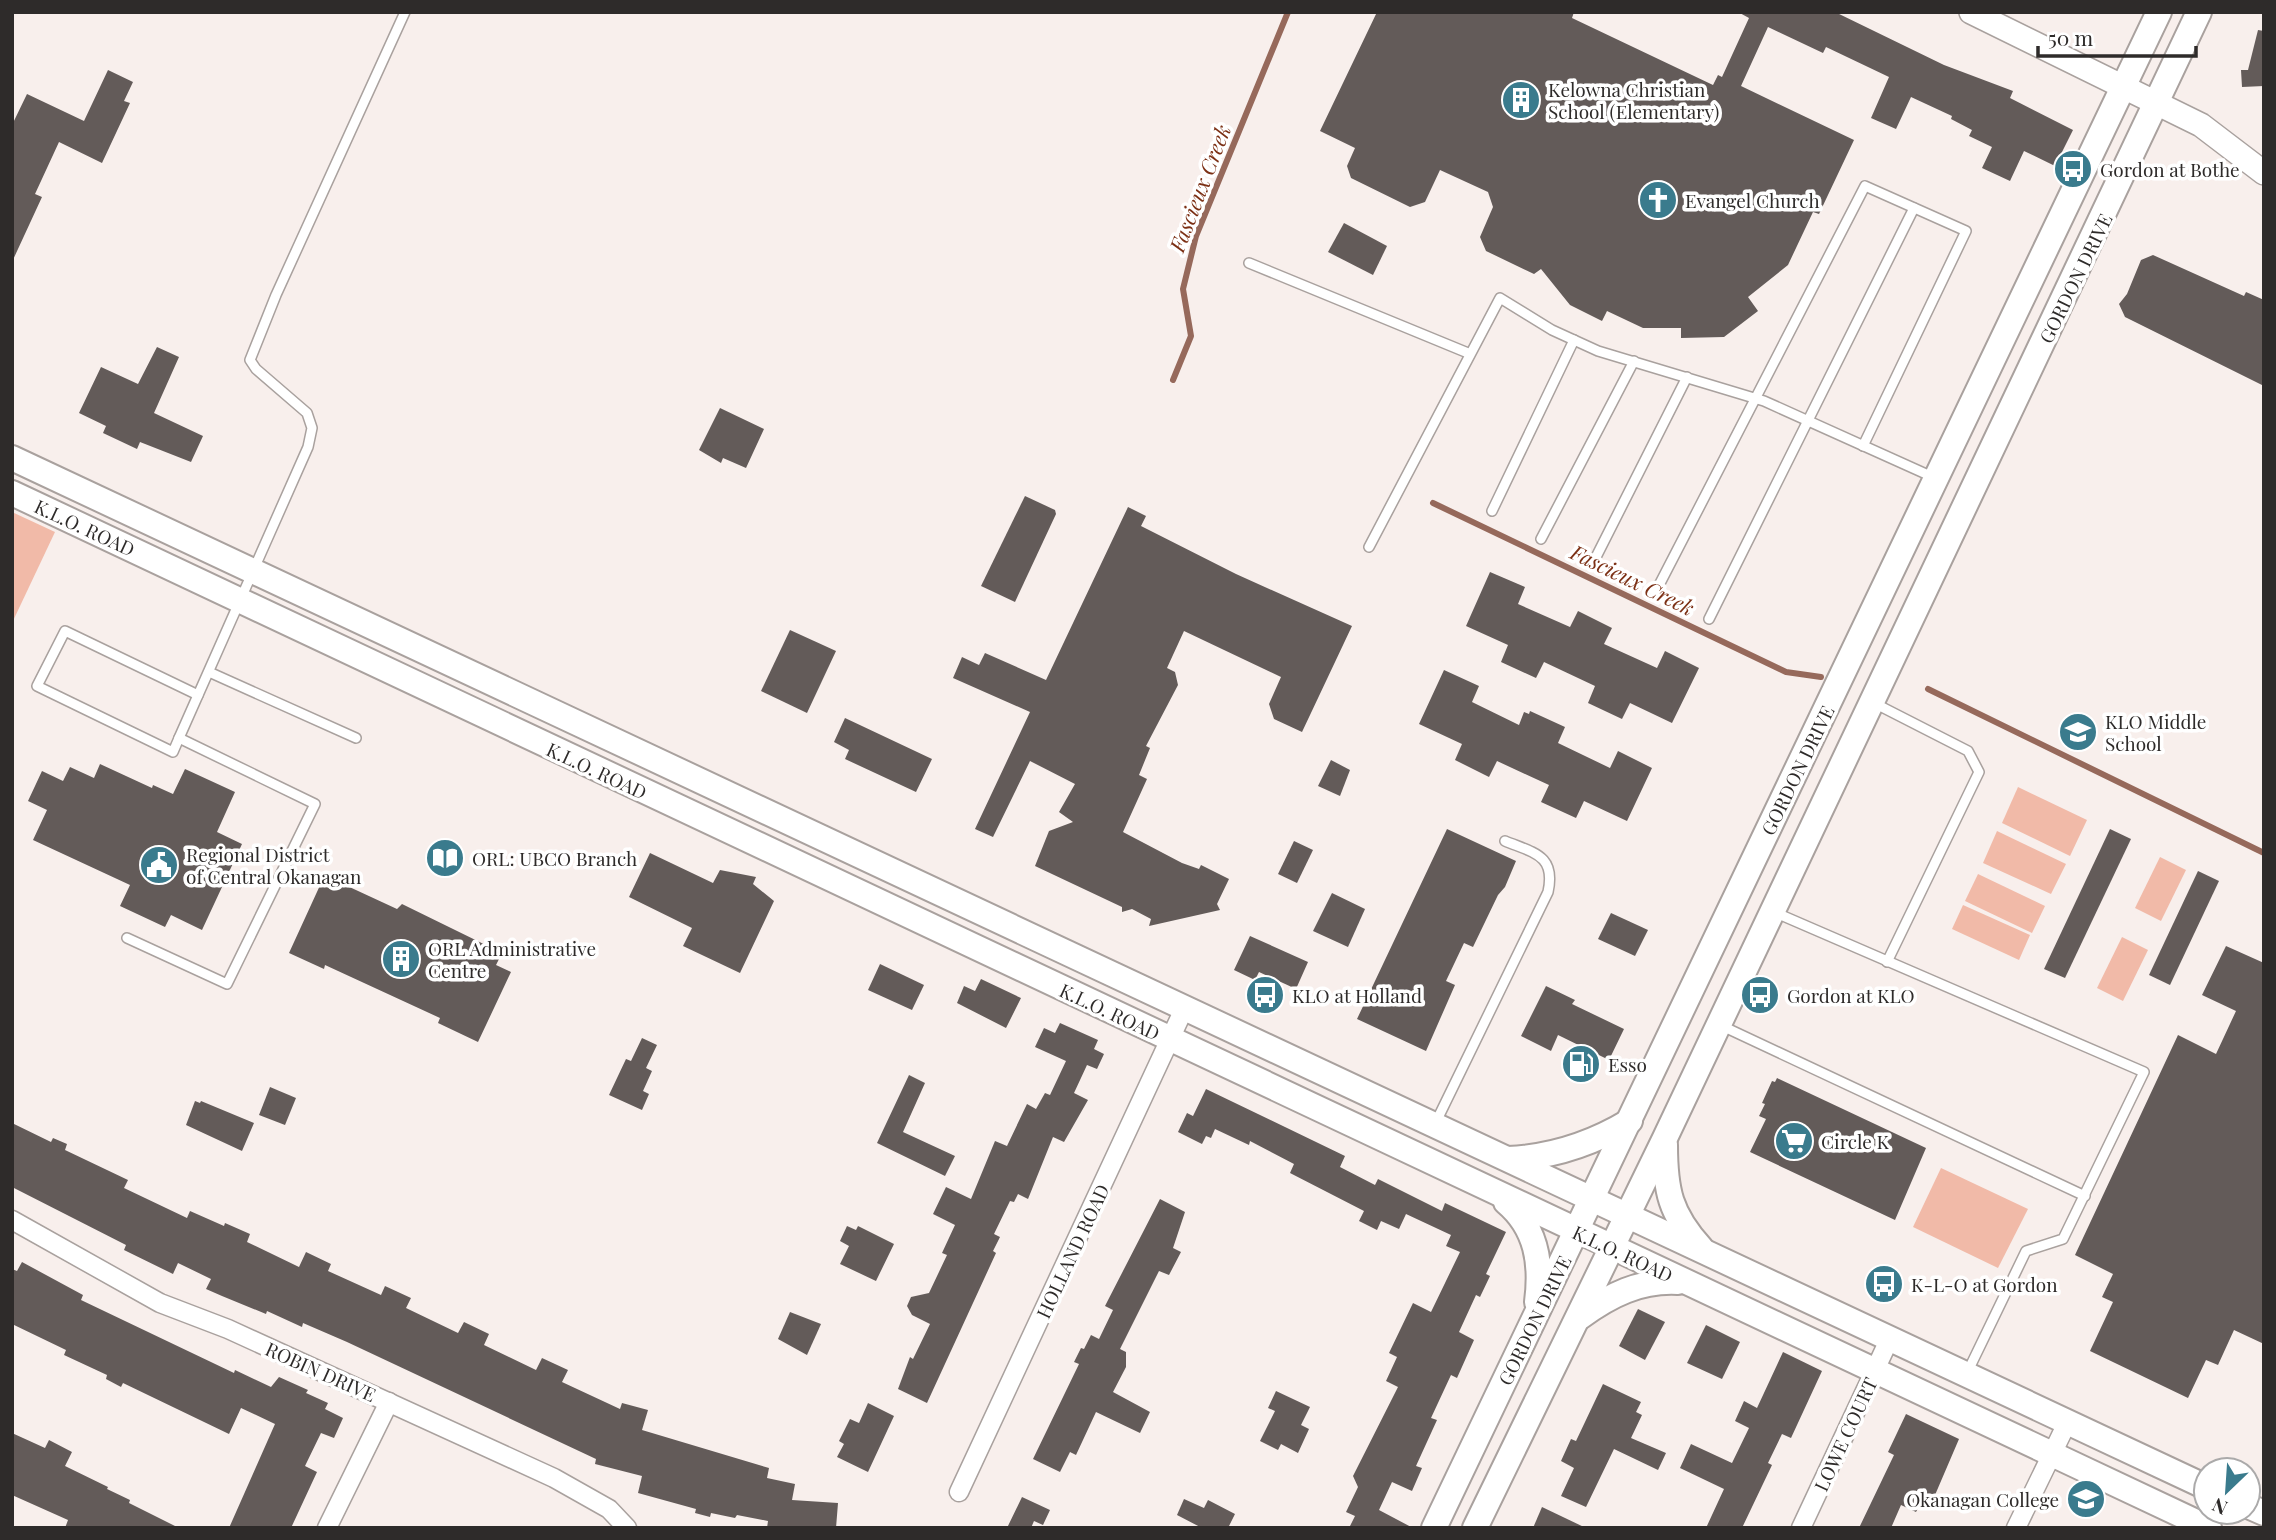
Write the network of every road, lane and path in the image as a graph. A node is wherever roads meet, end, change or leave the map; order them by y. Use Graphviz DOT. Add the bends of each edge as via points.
graph roads {
  1 [pos="405,12"];
  2 [pos="1971,12"];
  3 [pos="2159,12"];
  4 [pos="2199,12"];
  5 [pos="2123,86"];
  6 [pos="2158,104"];
  7 [pos="2264,173"];
  8 [pos="1914,208"];
  9 [pos="1249,263"];
  10 [pos="1574,340"];
  11 [pos="1468,353"];
  12 [pos="1634,361"];
  13 [pos="1687,377"];
  14 [pos="1755,398"];
  15 [pos="1809,421"];
  16 [pos="1863,446"];
  17 [pos="12,458"];
  18 [pos="1936,479"];
  19 [pos="12,493"];
  20 [pos="1492,511"];
  21 [pos="1541,539"];
  22 [pos="1369,547"];
  23 [pos="1592,565"];
  24 [pos="254,571"];
  25 [pos="1655,593"];
  26 [pos="242,602"];
  27 [pos="1709,619"];
  28 [pos="209,672"];
  29 [pos="198,695"];
  30 [pos="1872,703"];
  31 [pos="356,737"];
  32 [pos="179,738"];
  33 [pos="1505,841"];
  34 [pos="1773,911"];
  35 [pos="127,938"];
  36 [pos="1887,962"];
  37 [pos="1185,1009"];
  38 [pos="1719,1024"];
  39 [pos="1170,1039"];
  40 [pos="1630,1121"];
  41 [pos="1434,1126"];
  42 [pos="1665,1138"];
  43 [pos="1505,1159"];
  44 [pos="1492,1191"];
  45 [pos="2085,1196"];
  46 [pos="1592,1200"];
  47 [pos="1627,1217"];
  48 [pos="12,1220"];
  49 [pos="1577,1231"];
  50 [pos="1612,1247"];
  51 [pos="1706,1254"];
  52 [pos="1685,1282"];
  53 [pos="1535,1319"];
  54 [pos="1576,1320"];
  55 [pos="1889,1340"];
  56 [pos="1875,1371"];
  57 [pos="1966,1376"];
  58 [pos="389,1402"];
  59 [pos="2067,1423"];
  60 [pos="2052,1454"];
  61 [pos="2192,1481"];
  62 [pos="959,1492"];
  63 [pos="327,1528"];
  64 [pos="627,1528"];
  65 [pos="1434,1528"];
  66 [pos="1475,1528"];
  67 [pos="1801,1528"];
  68 [pos="2016,1528"];
  69 [pos="2209,1528"];
  1 -- 24 [label="lane" via="250,360 307,413 312,428"];
  2 -- 5 [label="street"];
  3 -- 5 [label="main road, GORDON DRIVE"];
  4 -- 6 [label="main road, GORDON DRIVE"];
  5 -- 6 [label="street"];
  5 -- 18 [label="main road, GORDON DRIVE"];
  6 -- 7 [label="street" via="2201,125"];
  6 -- 30 [label="main road, GORDON DRIVE"];
  8 -- 14 [label="lane" via="1864,186"];
  8 -- 15 [label="lane"];
  8 -- 16 [label="lane" via="1966,231"];
  9 -- 11 [label="lane"];
  10 -- 11 [label="lane" via="1500,298"];
  10 -- 12 [label="lane"];
  10 -- 20 [label="lane"];
  11 -- 22 [label="lane" via="1451,395"];
  12 -- 13 [label="lane"];
  12 -- 21 [label="lane"];
  13 -- 14 [label="lane"];
  13 -- 23 [label="lane"];
  14 -- 15 [label="lane"];
  14 -- 25 [label="lane"];
  15 -- 16 [label="lane"];
  15 -- 27 [label="lane"];
  16 -- 18 [label="lane"];
  17 -- 24 [label="main road, K.L.O. ROAD"];
  18 -- 40 [label="main road, GORDON DRIVE"];
  19 -- 26 [label="main road, K.L.O. ROAD"];
  24 -- 26 [label="lane"];
  24 -- 37 [label="main road, K.L.O. ROAD"];
  26 -- 28 [label="lane"];
  26 -- 39 [label="main road, K.L.O. ROAD"];
  28 -- 29 [label="lane"];
  28 -- 31 [label="lane"];
  29 -- 32 [label="lane"];
  29 -- 32 [label="lane" via="65,631 37,686 173,752"];
  30 -- 34 [label="main road, GORDON DRIVE"];
  30 -- 36 [label="lane" via="1968,751 1979,772"];
  32 -- 35 [label="lane" via="315,804 227,984"];
  33 -- 41 [label="lane" via="1547,863 1552,874 1548,892"];
  34 -- 36 [label="lane"];
  34 -- 38 [label="main road, GORDON DRIVE"];
  36 -- 45 [label="lane" via="2144,1072"];
  37 -- 39 [label="street, HOLLAND ROAD"];
  37 -- 41 [label="main road, K.L.O. ROAD"];
  38 -- 42 [label="main road, GORDON DRIVE"];
  38 -- 45 [label="lane"];
  39 -- 44 [label="main road, K.L.O. ROAD"];
  39 -- 62 [label="street, HOLLAND ROAD"];
  40 -- 43 [label="main road" via="1580,1145 1535,1158"];
  40 -- 46 [label="main road, GORDON DRIVE"];
  41 -- 43 [label="main road, K.L.O. ROAD"];
  42 -- 47 [label="main road, GORDON DRIVE"];
  42 -- 51 [label="main road" via="1673,1211"];
  43 -- 46 [label="main road, K.L.O. ROAD"];
  44 -- 49 [label="main road, K.L.O. ROAD"];
  44 -- 53 [label="main road" via="1520,1214 1531,1233 1539,1258"];
  45 -- 57 [label="lane" via="2063,1239 2026,1251"];
  46 -- 47 [label="main road, K.L.O. ROAD"];
  46 -- 49 [label="main road, GORDON DRIVE"];
  47 -- 50 [label="main road, GORDON DRIVE"];
  47 -- 51 [label="main road, K.L.O. ROAD"];
  48 -- 58 [label="street, ROBIN DRIVE" via="160,1303"];
  49 -- 50 [label="main road, K.L.O. ROAD"];
  49 -- 53 [label="main road, GORDON DRIVE"];
  50 -- 52 [label="main road, K.L.O. ROAD"];
  50 -- 54 [label="main road, GORDON DRIVE"];
  51 -- 55 [label="main road, K.L.O. ROAD"];
  52 -- 54 [label="main road" via="1653,1280 1602,1301"];
  52 -- 56 [label="main road, K.L.O. ROAD"];
  53 -- 65 [label="main road, GORDON DRIVE"];
  54 -- 66 [label="main road, GORDON DRIVE"];
  55 -- 56 [label="street, LOWE COURT"];
  55 -- 57 [label="main road, K.L.O. ROAD"];
  56 -- 60 [label="main road, K.L.O. ROAD"];
  56 -- 67 [label="street, LOWE COURT"];
  57 -- 59 [label="main road, K.L.O. ROAD"];
  58 -- 63 [label="street"];
  58 -- 64 [label="street, ROBIN DRIVE" via="554,1478 609,1509"];
  59 -- 60 [label="street"];
  59 -- 61 [label="main road, K.L.O. ROAD"];
  60 -- 68 [label="street"];
  60 -- 69 [label="main road, K.L.O. ROAD"];
}
